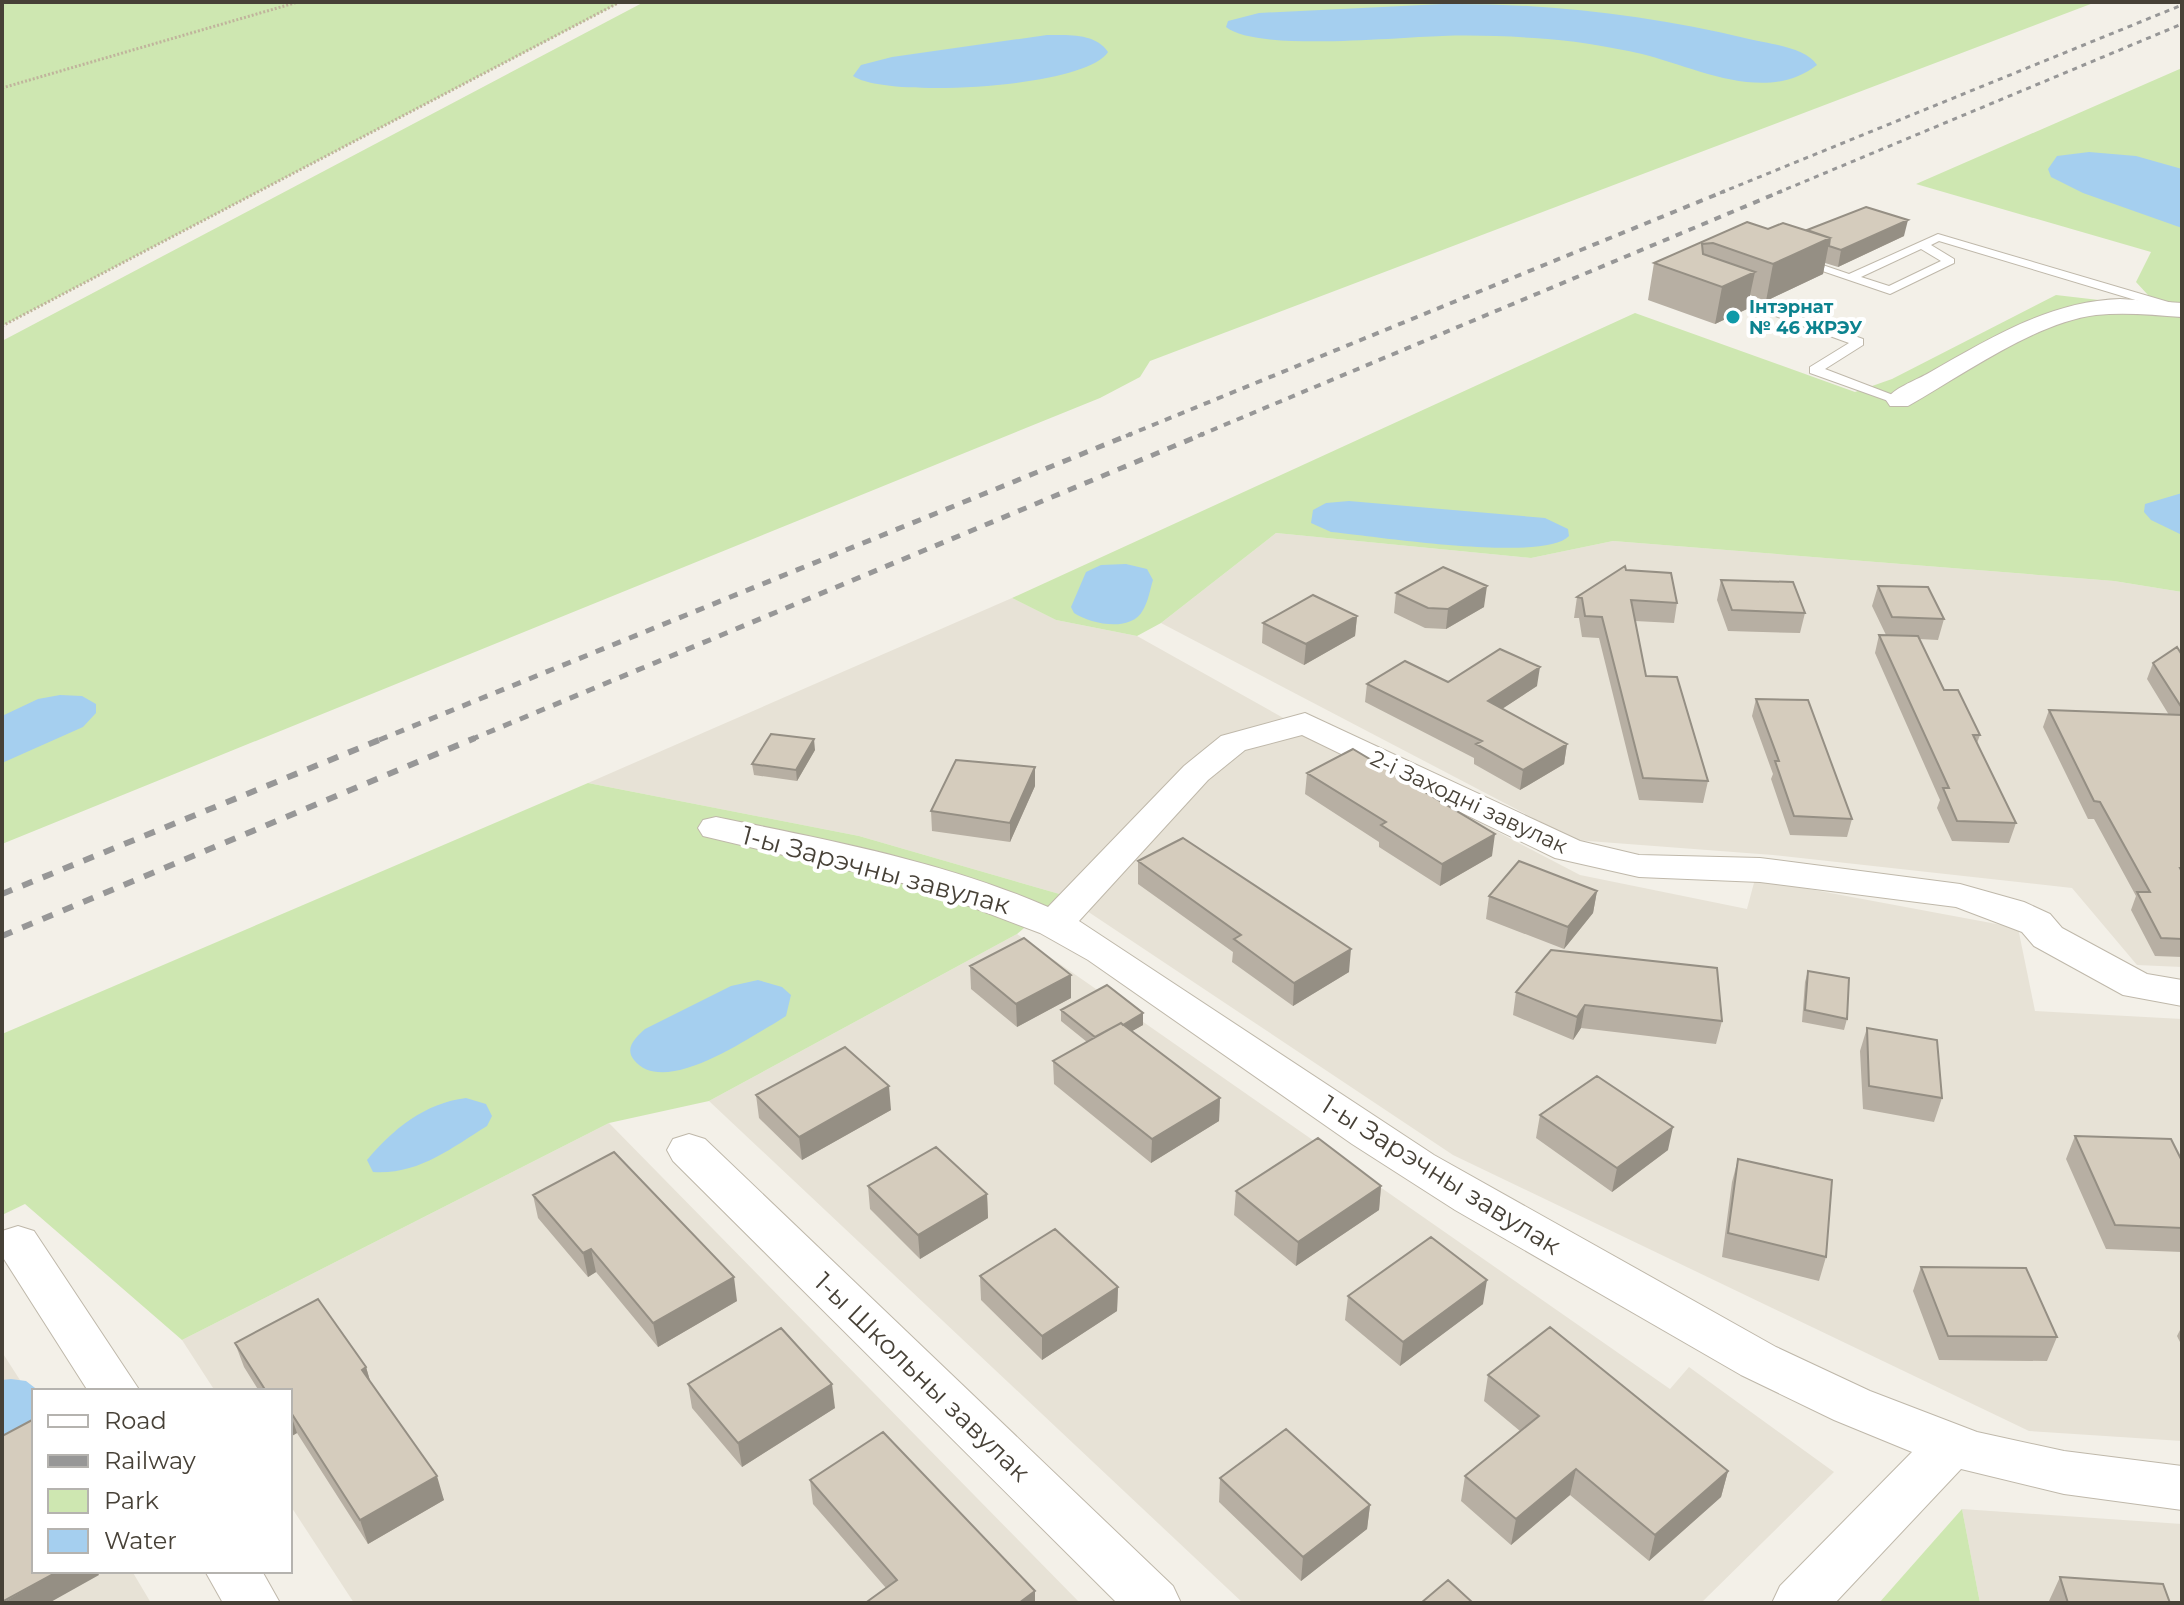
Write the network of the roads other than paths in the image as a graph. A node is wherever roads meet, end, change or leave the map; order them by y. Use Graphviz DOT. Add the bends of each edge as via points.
graph roads {
  1 [pos="1921,244"];
  2 [pos="1786,256"];
  3 [pos="1850,278"];
  4 [pos="1717,290"];
  5 [pos="2182,310"];
  6 [pos="1899,400"];
  7 [pos="716,828"];
  8 [pos="1054,924"];
  9 [pos="2182,993"];
  10 [pos="689,1150"];
  11 [pos="18,1243"];
  12 [pos="114,1389"];
  13 [pos="1951,1445"];
  14 [pos="2182,1488"];
  15 [pos="233,1573"];
  16 [pos="253,1603"];
  17 [pos="1154,1603"];
  18 [pos="1799,1603"];
  1 -- 3 [label="lane"];
  1 -- 3 [label="lane" via="1950,261 1890,290"];
  1 -- 5 [label="lane" via="1938,237"];
  2 -- 3 [label="lane"];
  4 -- 6 [label="lane" via="1859,342 1815,370"];
  5 -- 6 [label="street" via="2084,309 2053,318"];
  7 -- 8 [label="street, 1-ы Зарэчны завулак" via="856,860 996,900"];
  8 -- 9 [label="street, 2-і Заходні завулак" via="1196,773 1233,743 1305,723 1568,850 1639,866 1760,870 1960,896 2036,923 2048,937 2137,986"];
  8 -- 13 [label="street, 1-ы Зарэчны завулак" via="1403,1157 1686,1323 1762,1364"];
  10 -- 17 [label="street, 1-ы Школьны завулак"];
  11 -- 12 [label="street"];
  13 -- 14 [label="street, 1-ы Зарэчны завулак" via="2033,1467"];
  13 -- 18 [label="street"];
  15 -- 16 [label="street"];
}
